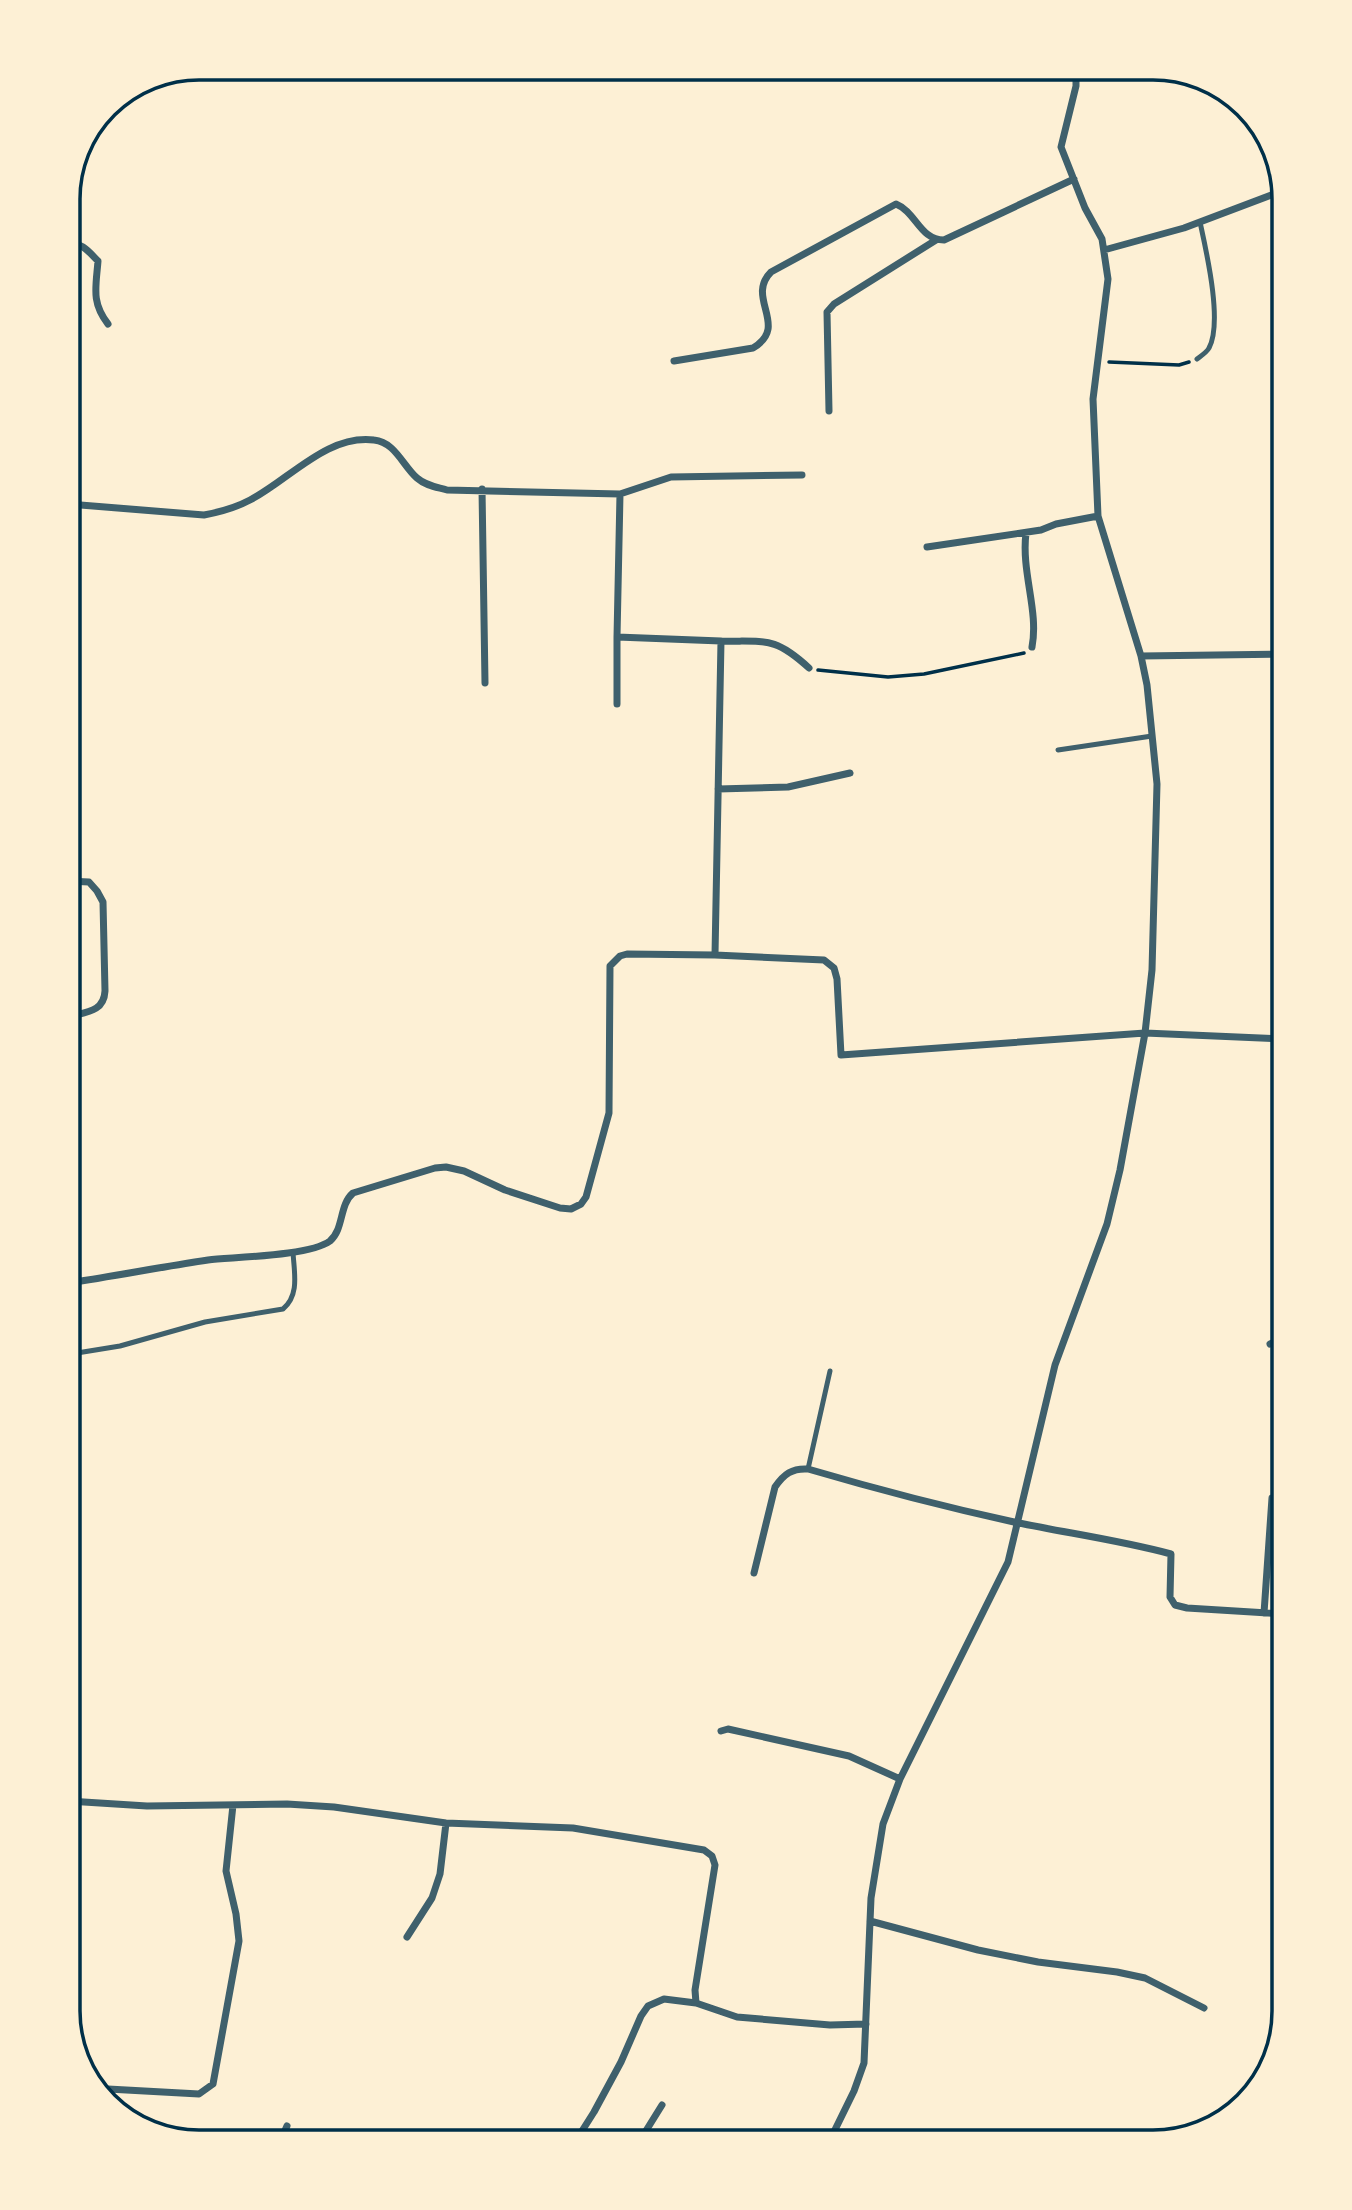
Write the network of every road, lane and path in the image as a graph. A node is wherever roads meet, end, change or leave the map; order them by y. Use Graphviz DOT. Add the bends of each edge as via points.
graph roads {
  1 [pos="1076,81"];
  2 [pos="1074,178"];
  3 [pos="1271,195"];
  4 [pos="1200,222"];
  5 [pos="936,240"];
  6 [pos="81,246"];
  7 [pos="1104,250"];
  8 [pos="108,324"];
  9 [pos="1197,359"];
  10 [pos="674,361"];
  11 [pos="1098,362"];
  12 [pos="829,411"];
  13 [pos="802,475"];
  14 [pos="482,489"];
  15 [pos="620,494"];
  16 [pos="81,505"];
  17 [pos="1098,516"];
  18 [pos="1026,533"];
  19 [pos="927,547"];
  20 [pos="617,637"];
  21 [pos="721,641"];
  22 [pos="1032,647"];
  23 [pos="1272,654"];
  24 [pos="1141,656"];
  25 [pos="809,668"];
  26 [pos="485,683"];
  27 [pos="617,704"];
  28 [pos="1152,736"];
  29 [pos="1058,750"];
  30 [pos="850,773"];
  31 [pos="718,789"];
  32 [pos="81,882"];
  33 [pos="715,955"];
  34 [pos="81,1014"];
  35 [pos="1145,1033"];
  36 [pos="1272,1038"];
  37 [pos="293,1252"];
  38 [pos="80,1281"];
  39 [pos="80,1352"];
  40 [pos="830,1371"];
  41 [pos="808,1469"];
  42 [pos="1272,1497"];
  43 [pos="1017,1522"];
  44 [pos="754,1573"];
  45 [pos="1264,1612"];
  46 [pos="1272,1613"];
  47 [pos="721,1731"];
  48 [pos="900,1779"];
  49 [pos="80,1802"];
  50 [pos="233,1805"];
  51 [pos="446,1823"];
  52 [pos="870,1921"];
  53 [pos="407,1937"];
  54 [pos="696,2003"];
  55 [pos="1204,2008"];
  56 [pos="866,2024"];
  57 [pos="110,2089"];
  58 [pos="662,2105"];
  59 [pos="287,2126"];
  60 [pos="286,2129"];
  61 [pos="583,2129"];
  62 [pos="647,2129"];
  63 [pos="835,2130"];
  1 -- 2 [label="street" via="1061,147"];
  2 -- 5 [label="street"];
  2 -- 7 [label="street"];
  3 -- 4 [label="street"];
  4 -- 7 [label="street"];
  4 -- 9 [label="lane" via="1213,278 1213,328 1209,348"];
  5 -- 10 [label="street" via="896,204 764,279 770,329 765,341 753,348"];
  5 -- 12 [label="street" via="834,303 828,312"];
  6 -- 8 [label="street" via="98,261 95,299"];
  7 -- 11 [label="street" via="1108,279"];
  9 -- 11 [label="path" via="1179,365"];
  11 -- 17 [label="street" via="1093,399"];
  13 -- 15 [label="street" via="671,477"];
  14 -- 15 [label="street"];
  14 -- 16 [label="street" via="430,486 418,479 389,445 350,440 226,511 204,515"];
  14 -- 26 [label="street"];
  15 -- 20 [label="street"];
  17 -- 18 [label="street"];
  17 -- 24 [label="street"];
  18 -- 19 [label="street"];
  18 -- 22 [label="street" via="1023,553 1035,633"];
  20 -- 21 [label="street"];
  20 -- 27 [label="street"];
  21 -- 25 [label="street" via="771,642 786,648"];
  21 -- 31 [label="street"];
  22 -- 25 [label="path" via="1021,656 924,674 888,677"];
  23 -- 24 [label="street"];
  24 -- 28 [label="street"];
  28 -- 29 [label="lane"];
  28 -- 35 [label="street" via="1157,784 1152,970"];
  30 -- 31 [label="street" via="788,787"];
  31 -- 33 [label="street"];
  32 -- 34 [label="street" via="89,882 103,901 105,1001 99,1009"];
  33 -- 35 [label="street" via="824,960 834,968 837,979 841,1055"];
  33 -- 37 [label="street" via="627,954 610,966 609,1113 581,1203 571,1209 560,1208 505,1191 464,1171 435,1168 353,1193 346,1199 331,1239"];
  35 -- 36 [label="street"];
  35 -- 43 [label="street" via="1107,1224 1055,1365"];
  37 -- 38 [label="street"];
  37 -- 39 [label="lane" via="295,1293 283,1309 205,1322"];
  40 -- 41 [label="lane"];
  41 -- 43 [label="street"];
  41 -- 44 [label="street" via="796,1468 783,1475 775,1487"];
  42 -- 45 [label="street"];
  43 -- 45 [label="street" via="1171,1554 1170,1597 1175,1605"];
  43 -- 48 [label="street" via="1007,1562"];
  45 -- 46 [label="street"];
  47 -- 48 [label="street" via="849,1756"];
  48 -- 52 [label="street" via="883,1824"];
  49 -- 50 [label="street"];
  50 -- 51 [label="street" via="334,1807"];
  50 -- 57 [label="street" via="226,1871 239,1941 213,2084 200,2094"];
  51 -- 53 [label="street" via="432,1898"];
  51 -- 54 [label="street" via="573,1828 709,1852 715,1865"];
  52 -- 55 [label="street" via="978,1950 1145,1978"];
  52 -- 56 [label="street"];
  54 -- 56 [label="street" via="737,2017"];
  54 -- 61 [label="street" via="664,1999 648,2006"];
  56 -- 63 [label="street" via="864,2063"];
  58 -- 62 [label="street"];
  59 -- 60 [label="street"];
}
